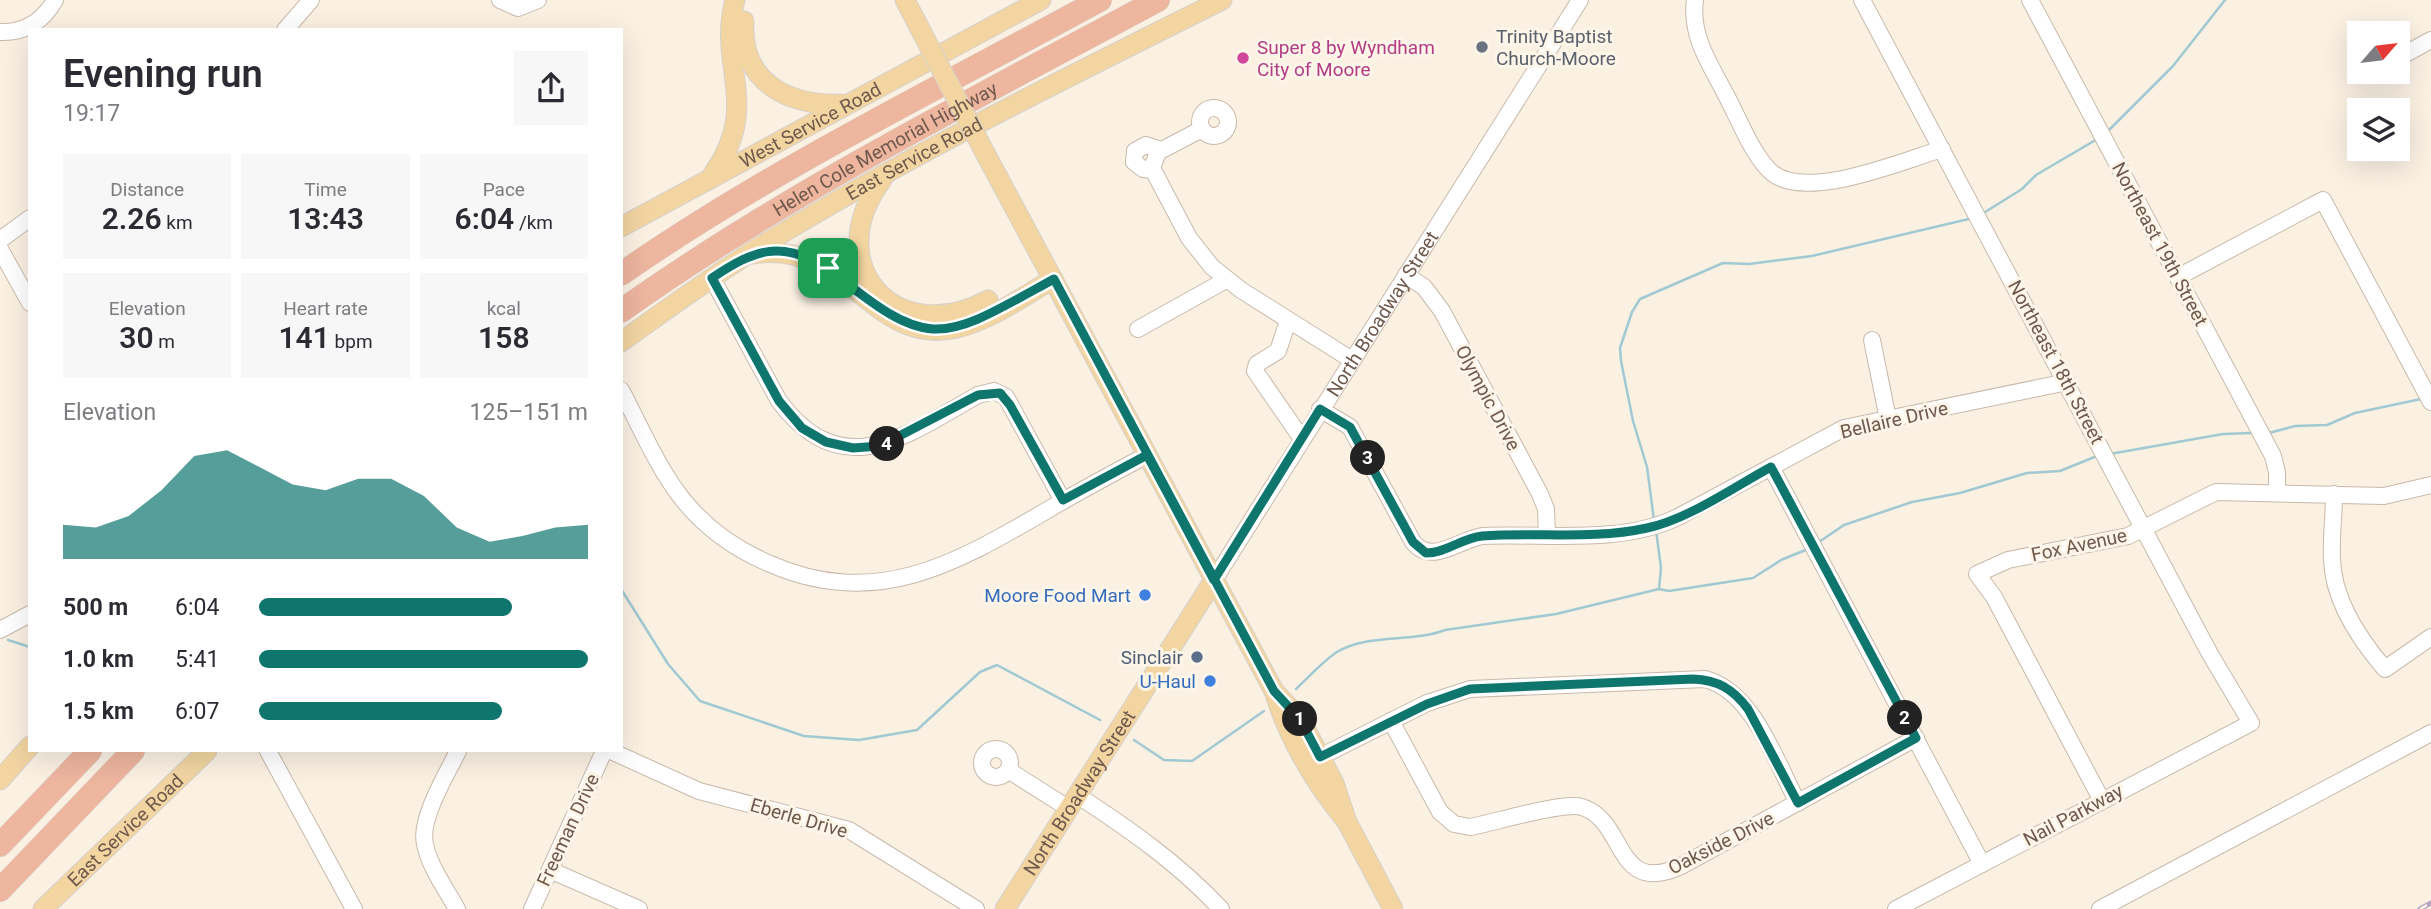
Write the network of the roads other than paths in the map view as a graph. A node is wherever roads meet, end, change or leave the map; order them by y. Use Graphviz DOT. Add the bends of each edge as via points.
graph roads {
  1 [pos="55,0"];
  2 [pos="311,0"];
  3 [pos="500,0"];
  4 [pos="538,0"];
  5 [pos="735,0"];
  6 [pos="747,0"];
  7 [pos="905,0"];
  8 [pos="1041,0"];
  9 [pos="1100,0"];
  10 [pos="1158,0"];
  11 [pos="1222,0"];
  12 [pos="1580,0"];
  13 [pos="1695,0"];
  14 [pos="1862,0"];
  15 [pos="2030,0"];
  16 [pos="287,28"];
  17 [pos="0,32"];
  18 [pos="2431,40"];
  19 [pos="2410,51"];
  20 [pos="847,104"];
  21 [pos="1202,129"];
  22 [pos="1942,149"];
  23 [pos="887,173"];
  24 [pos="711,178"];
  25 [pos="28,219"];
  26 [pos="623,226"];
  27 [pos="0,240"];
  28 [pos="0,249"];
  29 [pos="745,256"];
  30 [pos="623,273"];
  31 [pos="1050,273"];
  32 [pos="1406,275"];
  33 [pos="2178,277"];
  34 [pos="712,278"];
  35 [pos="1226,280"];
  36 [pos="28,299"];
  37 [pos="623,310"];
  38 [pos="1288,320"];
  39 [pos="1138,329"];
  40 [pos="1872,340"];
  41 [pos="623,341"];
  42 [pos="1352,360"];
  43 [pos="2067,382"];
  44 [pos="623,394"];
  45 [pos="2428,397"];
  46 [pos="1320,409"];
  47 [pos="1888,419"];
  48 [pos="1302,439"];
  49 [pos="1147,455"];
  50 [pos="1771,467"];
  51 [pos="2431,485"];
  52 [pos="2277,491"];
  53 [pos="2334,494"];
  54 [pos="1063,500"];
  55 [pos="2145,528"];
  56 [pos="1547,535"];
  57 [pos="1214,580"];
  58 [pos="28,615"];
  59 [pos="6,626"];
  60 [pos="2431,637"];
  61 [pos="1391,721"];
  62 [pos="2251,723"];
  63 [pos="2431,733"];
  64 [pos="1916,738"];
  65 [pos="28,748"];
  66 [pos="89,752"];
  67 [pos="132,752"];
  68 [pos="205,752"];
  69 [pos="269,752"];
  70 [pos="458,752"];
  71 [pos="604,752"];
  72 [pos="613,752"];
  73 [pos="1315,763"];
  74 [pos="1009,770"];
  75 [pos="0,780"];
  76 [pos="2101,799"];
  77 [pos="1072,802"];
  78 [pos="1798,803"];
  79 [pos="0,845"];
  80 [pos="1982,864"];
  81 [pos="550,870"];
  82 [pos="0,890"];
  83 [pos="1006,908"];
  84 [pos="43,909"];
  85 [pos="354,909"];
  86 [pos="457,909"];
  87 [pos="532,909"];
  88 [pos="639,909"];
  89 [pos="976,909"];
  90 [pos="1221,909"];
  91 [pos="1393,909"];
  92 [pos="1896,909"];
  93 [pos="2100,909"];
  1 -- 17 [label="street" via="33,24"];
  2 -- 16 [label="street"];
  3 -- 4 [label="street" via="518,8"];
  5 -- 24 [label="main road" via="737,121 728,154"];
  6 -- 20 [label="main road" via="744,39 764,79 797,101"];
  7 -- 31 [label="main road, bridge"];
  8 -- 20 [label="main road, West Service Road"];
  9 -- 30 [label="highway, Helen Cole Memorial Highway" via="816,154 708,216"];
  10 -- 37 [label="highway, Helen Cole Memorial Highway" via="831,177 724,240"];
  11 -- 23 [label="main road, East Service Road"];
  12 -- 32 [label="street, North Broadway Street"];
  13 -- 22 [label="street" via="1699,43 1758,154 1776,176 1800,184 1824,184"];
  14 -- 22 [label="street, Northeast 18th Street"];
  15 -- 33 [label="street, Northeast 19th Street"];
  18 -- 19 [label="street"];
  20 -- 24 [label="main road, West Service Road"];
  21 -- 35 [label="street" via="1161,150 1153,170 1191,240"];
  22 -- 43 [label="street, Northeast 18th Street"];
  23 -- 29 [label="main road, East Service Road"];
  23 -- 31 [label="main road" via="865,206 858,238 866,274 895,305 918,315 957,314"];
  24 -- 26 [label="main road, West Service Road"];
  25 -- 27 [label="street"];
  28 -- 36 [label="street"];
  29 -- 31 [label="main road" via="772,251 807,257 894,318 930,330 967,325"];
  29 -- 34 [label="main road, East Service Road"];
  31 -- 49 [label="main road"];
  32 -- 42 [label="street, North Broadway Street"];
  32 -- 56 [label="street, Olympic Drive" via="1432,295 1442,311 1540,494"];
  33 -- 45 [label="street" via="2323,200"];
  33 -- 52 [label="street, Northeast 19th Street" via="2276,463"];
  34 -- 41 [label="main road, East Service Road"];
  34 -- 54 [label="street" via="779,401 812,436 841,447 880,446 994,391 1006,397"];
  35 -- 38 [label="street"];
  35 -- 39 [label="street"];
  38 -- 42 [label="street"];
  38 -- 48 [label="street" via="1278,351 1255,371"];
  40 -- 47 [label="street"];
  42 -- 46 [label="street, North Broadway Street"];
  43 -- 47 [label="street, Bellaire Drive"];
  43 -- 55 [label="street, Northeast 18th Street"];
  44 -- 54 [label="street" via="665,474 690,508 739,550 807,577 883,583 919,575 988,546"];
  46 -- 48 [label="street, North Broadway Street"];
  46 -- 56 [label="street, Bellaire Drive" via="1350,427 1422,551 1437,552 1467,538"];
  47 -- 50 [label="street, Bellaire Drive" via="1838,431"];
  48 -- 57 [label="street, North Broadway Street"];
  49 -- 54 [label="street"];
  49 -- 57 [label="main road"];
  50 -- 56 [label="street, Bellaire Drive" via="1649,528"];
  50 -- 64 [label="street"];
  51 -- 53 [label="street, Fox Avenue" via="2384,496"];
  52 -- 53 [label="street, Fox Avenue"];
  52 -- 55 [label="street, Fox Avenue" via="2216,492"];
  53 -- 60 [label="street" via="2336,585 2366,647 2385,669"];
  55 -- 62 [label="street, Northeast 18th Street"];
  55 -- 76 [label="street, Fox Avenue" via="2114,540 2008,560 1977,575 1994,597"];
  57 -- 73 [label="main road" via="1274,691 1285,727"];
  57 -- 77 [label="main road, North Broadway Street"];
  58 -- 59 [label="street"];
  61 -- 73 [label="street"];
  61 -- 78 [label="street" via="1443,697 1480,687 1705,679 1731,690 1748,709"];
  61 -- 78 [label="street, Oakside Drive" via="1440,812 1454,824 1469,827 1578,806 1601,818 1625,858 1646,872 1668,872"];
  62 -- 76 [label="street, Nail Parkway"];
  63 -- 93 [label="street"];
  64 -- 78 [label="street, Oakside Drive"];
  64 -- 80 [label="street"];
  65 -- 75 [label="main road"];
  66 -- 79 [label="highway"];
  67 -- 82 [label="highway"];
  68 -- 84 [label="main road, East Service Road"];
  69 -- 85 [label="street"];
  70 -- 86 [label="street" via="424,834 429,856"];
  71 -- 81 [label="street, Freeman Drive"];
  72 -- 89 [label="street, Eberle Drive" via="699,791 849,830"];
  73 -- 91 [label="main road" via="1334,783 1347,822"];
  74 -- 77 [label="street"];
  76 -- 80 [label="street, Nail Parkway"];
  77 -- 83 [label="main road, North Broadway Street"];
  77 -- 90 [label="street" via="1172,861"];
  80 -- 92 [label="street, Nail Parkway"];
  81 -- 87 [label="street, Freeman Drive"];
  81 -- 88 [label="street"];
}
